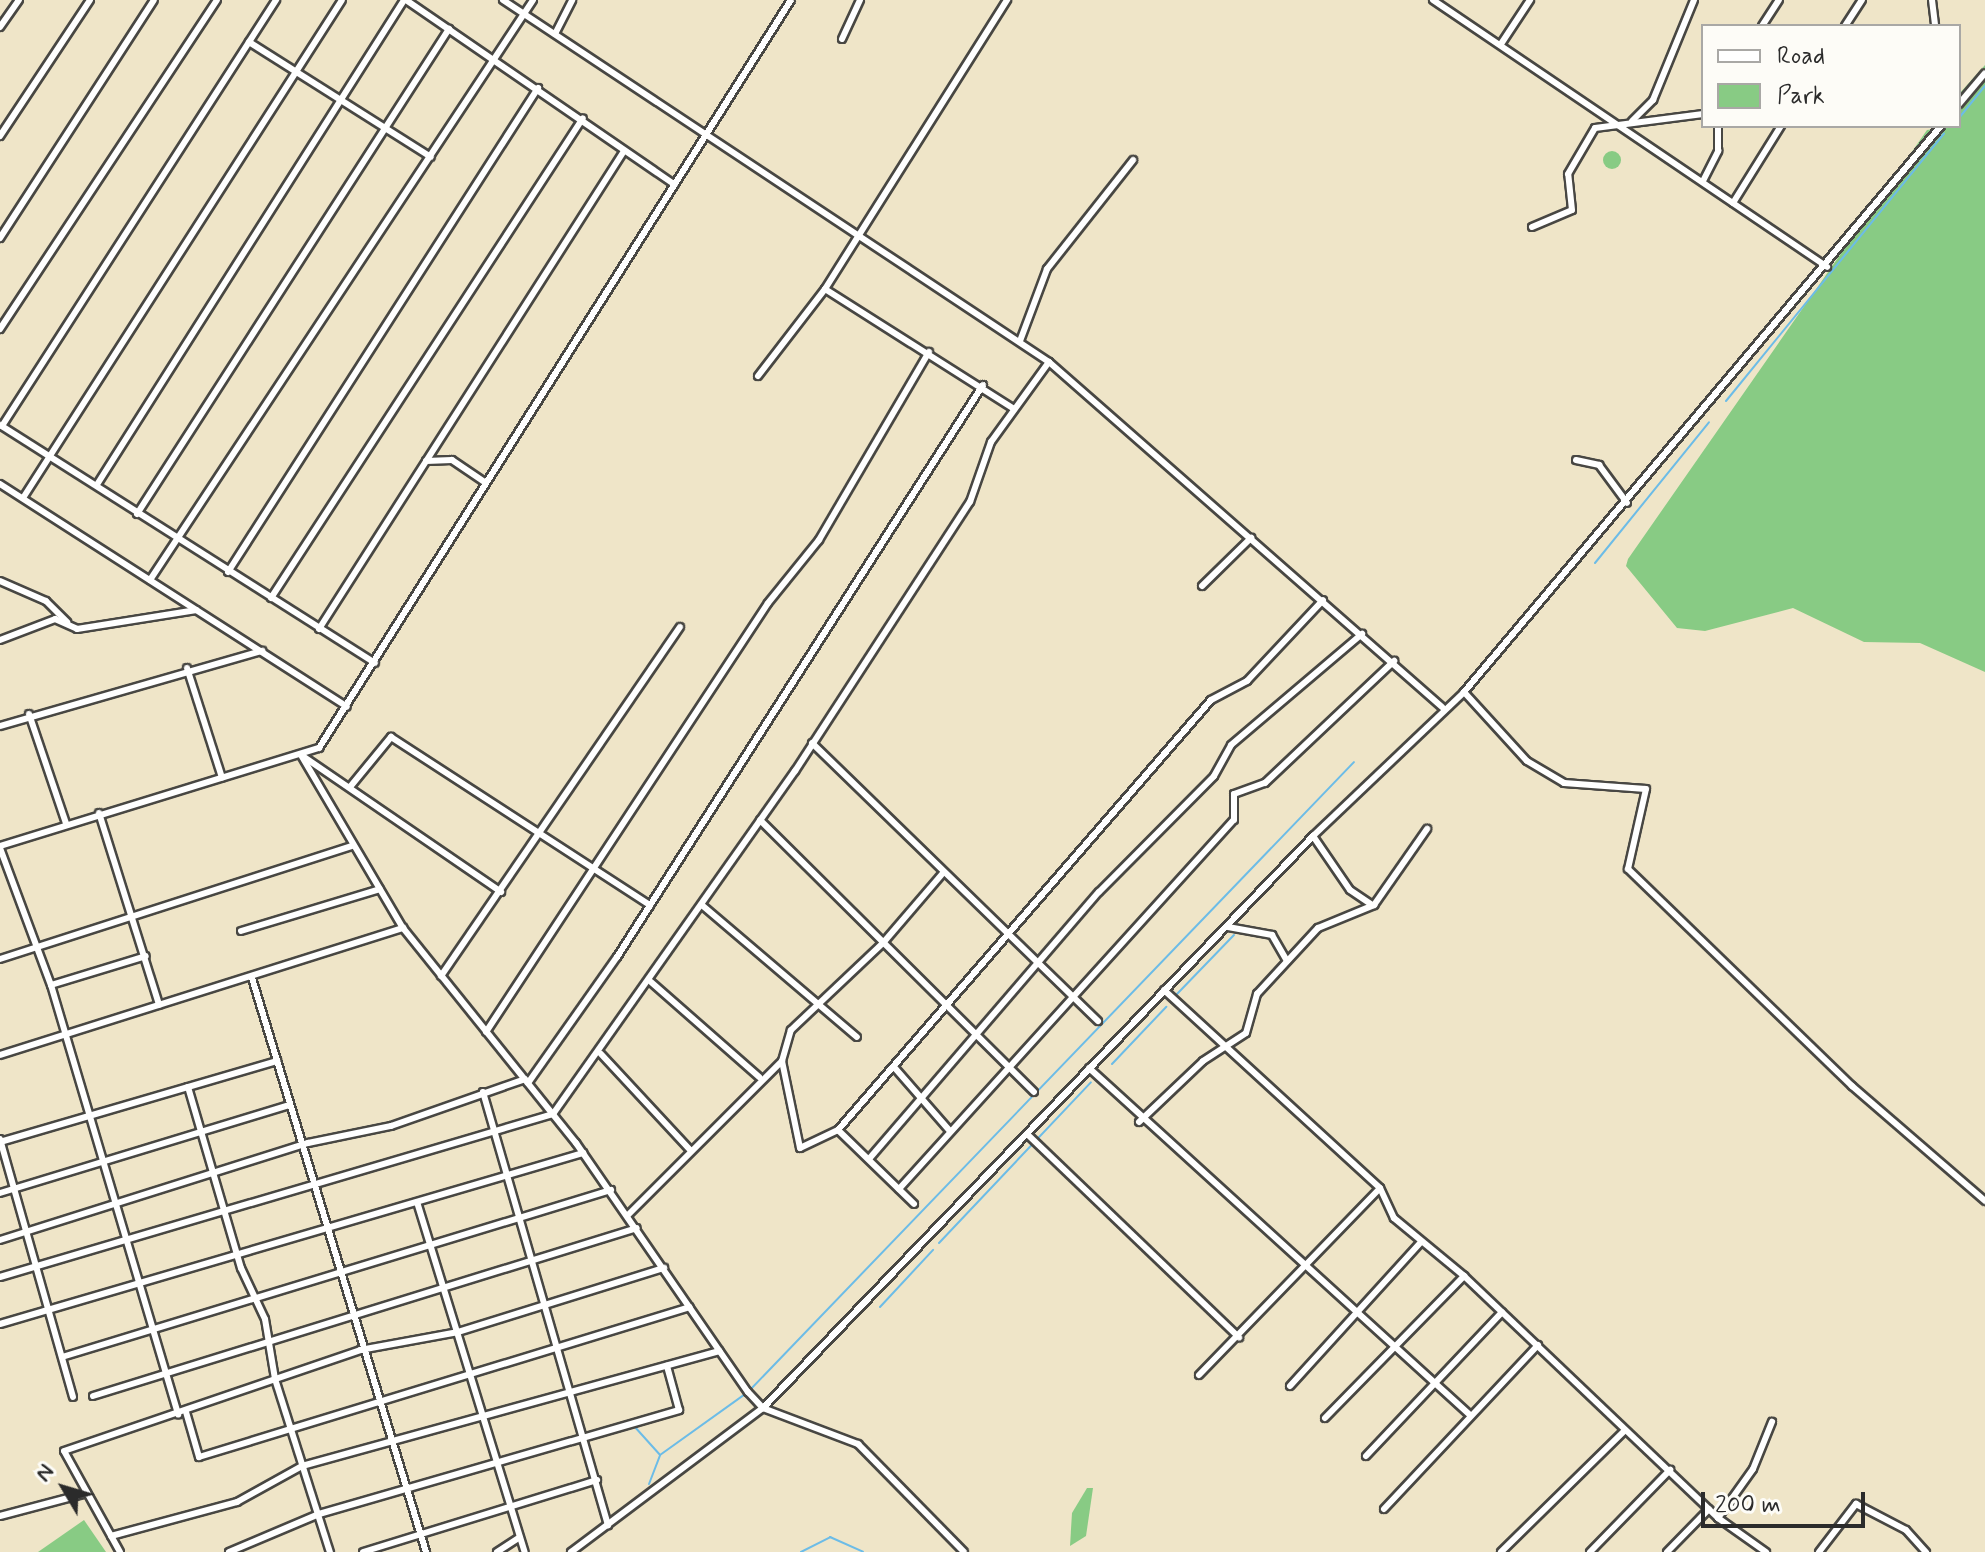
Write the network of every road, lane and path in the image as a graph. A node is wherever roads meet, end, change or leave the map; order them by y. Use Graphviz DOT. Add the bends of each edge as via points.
graph roads {
  1 [pos="19,0"];
  2 [pos="90,0"];
  3 [pos="154,0"];
  4 [pos="217,0"];
  5 [pos="276,0"];
  6 [pos="342,0"];
  7 [pos="405,0"];
  8 [pos="503,0"];
  9 [pos="533,0"];
  10 [pos="572,0"];
  11 [pos="791,0"];
  12 [pos="860,0"];
  13 [pos="1007,0"];
  14 [pos="1433,0"];
  15 [pos="1530,0"];
  16 [pos="1694,0"];
  17 [pos="1779,0"];
  18 [pos="1862,0"];
  19 [pos="1932,0"];
  20 [pos="523,14"];
  21 [pos="1763,24"];
  22 [pos="1846,24"];
  23 [pos="1935,24"];
  24 [pos="0,27"];
  25 [pos="449,29"];
  26 [pos="555,34"];
  27 [pos="842,39"];
  28 [pos="249,42"];
  29 [pos="1501,44"];
  30 [pos="491,56"];
  31 [pos="297,72"];
  32 [pos="1985,73"];
  33 [pos="538,88"];
  34 [pos="1961,90"];
  35 [pos="1967,94"];
  36 [pos="342,100"];
  37 [pos="1961,102"];
  38 [pos="1701,114"];
  39 [pos="583,118"];
  40 [pos="1632,121"];
  41 [pos="1617,122"];
  42 [pos="385,128"];
  43 [pos="1718,128"];
  44 [pos="1780,128"];
  45 [pos="1939,128"];
  46 [pos="709,131"];
  47 [pos="0,136"];
  48 [pos="624,151"];
  49 [pos="431,157"];
  50 [pos="1133,160"];
  51 [pos="1703,181"];
  52 [pos="675,185"];
  53 [pos="1733,203"];
  54 [pos="1532,227"];
  55 [pos="857,237"];
  56 [pos="0,238"];
  57 [pos="1827,267"];
  58 [pos="825,289"];
  59 [pos="0,329"];
  60 [pos="1020,341"];
  61 [pos="929,352"];
  62 [pos="1049,362"];
  63 [pos="758,376"];
  64 [pos="983,385"];
  65 [pos="1014,409"];
  66 [pos="1,426"];
  67 [pos="51,453"];
  68 [pos="1576,460"];
  69 [pos="426,461"];
  70 [pos="98,483"];
  71 [pos="486,483"];
  72 [pos="0,484"];
  73 [pos="23,498"];
  74 [pos="1627,503"];
  75 [pos="137,514"];
  76 [pos="1251,538"];
  77 [pos="179,543"];
  78 [pos="228,572"];
  79 [pos="150,580"];
  80 [pos="0,581"];
  81 [pos="1202,586"];
  82 [pos="271,598"];
  83 [pos="1323,600"];
  84 [pos="197,610"];
  85 [pos="680,627"];
  86 [pos="77,629"];
  87 [pos="319,629"];
  88 [pos="1362,634"];
  89 [pos="0,640"];
  90 [pos="262,651"];
  91 [pos="1394,661"];
  92 [pos="375,663"];
  93 [pos="187,668"];
  94 [pos="1464,692"];
  95 [pos="347,707"];
  96 [pos="1442,707"];
  97 [pos="29,714"];
  98 [pos="0,726"];
  99 [pos="812,743"];
  100 [pos="301,755"];
  101 [pos="222,778"];
  102 [pos="350,787"];
  103 [pos="99,813"];
  104 [pos="760,820"];
  105 [pos="66,823"];
  106 [pos="1427,829"];
  107 [pos="542,834"];
  108 [pos="1313,836"];
  109 [pos="351,846"];
  110 [pos="0,847"];
  111 [pos="595,870"];
  112 [pos="943,873"];
  113 [pos="380,889"];
  114 [pos="501,892"];
  115 [pos="650,905"];
  116 [pos="1374,905"];
  117 [pos="703,906"];
  118 [pos="132,913"];
  119 [pos="1228,927"];
  120 [pos="403,928"];
  121 [pos="241,931"];
  122 [pos="1010,935"];
  123 [pos="883,943"];
  124 [pos="34,944"];
  125 [pos="146,956"];
  126 [pos="0,959"];
  127 [pos="1287,961"];
  128 [pos="1041,966"];
  129 [pos="441,976"];
  130 [pos="252,978"];
  131 [pos="651,982"];
  132 [pos="51,985"];
  133 [pos="1164,990"];
  134 [pos="1074,998"];
  135 [pos="950,1003"];
  136 [pos="159,1005"];
  137 [pos="822,1005"];
  138 [pos="1098,1021"];
  139 [pos="486,1032"];
  140 [pos="977,1033"];
  141 [pos="64,1036"];
  142 [pos="857,1037"];
  143 [pos="1224,1050"];
  144 [pos="601,1054"];
  145 [pos="0,1055"];
  146 [pos="277,1061"];
  147 [pos="782,1061"];
  148 [pos="1010,1065"];
  149 [pos="894,1067"];
  150 [pos="1089,1068"];
  151 [pos="759,1077"];
  152 [pos="526,1081"];
  153 [pos="188,1087"];
  154 [pos="483,1092"];
  155 [pos="1034,1092"];
  156 [pos="920,1097"];
  157 [pos="289,1105"];
  158 [pos="553,1114"];
  159 [pos="92,1115"];
  160 [pos="1141,1119"];
  161 [pos="838,1130"];
  162 [pos="949,1130"];
  163 [pos="202,1132"];
  164 [pos="495,1132"];
  165 [pos="1027,1134"];
  166 [pos="0,1141"];
  167 [pos="301,1146"];
  168 [pos="691,1151"];
  169 [pos="583,1153"];
  170 [pos="869,1159"];
  171 [pos="105,1161"];
  172 [pos="216,1172"];
  173 [pos="509,1174"];
  174 [pos="314,1188"];
  175 [pos="1380,1188"];
  176 [pos="14,1189"];
  177 [pos="899,1189"];
  178 [pos="611,1190"];
  179 [pos="0,1193"];
  180 [pos="1985,1201"];
  181 [pos="417,1202"];
  182 [pos="116,1204"];
  183 [pos="914,1204"];
  184 [pos="228,1213"];
  185 [pos="628,1215"];
  186 [pos="523,1218"];
  187 [pos="326,1228"];
  188 [pos="637,1228"];
  189 [pos="27,1231"];
  190 [pos="0,1240"];
  191 [pos="127,1240"];
  192 [pos="1421,1242"];
  193 [pos="431,1248"];
  194 [pos="240,1254"];
  195 [pos="535,1260"];
  196 [pos="1309,1265"];
  197 [pos="37,1266"];
  198 [pos="664,1268"];
  199 [pos="341,1275"];
  200 [pos="1464,1276"];
  201 [pos="0,1277"];
  202 [pos="139,1283"];
  203 [pos="444,1288"];
  204 [pos="254,1303"];
  205 [pos="548,1304"];
  206 [pos="690,1307"];
  207 [pos="48,1310"];
  208 [pos="1357,1310"];
  209 [pos="1502,1312"];
  210 [pos="353,1316"];
  211 [pos="0,1324"];
  212 [pos="152,1330"];
  213 [pos="458,1332"];
  214 [pos="1239,1337"];
  215 [pos="266,1343"];
  216 [pos="1538,1345"];
  217 [pos="560,1348"];
  218 [pos="1392,1348"];
  219 [pos="360,1350"];
  220 [pos="719,1351"];
  221 [pos="62,1357"];
  222 [pos="667,1366"];
  223 [pos="165,1374"];
  224 [pos="470,1375"];
  225 [pos="1199,1375"];
  226 [pos="275,1379"];
  227 [pos="1435,1383"];
  228 [pos="1290,1386"];
  229 [pos="573,1393"];
  230 [pos="93,1396"];
  231 [pos="73,1397"];
  232 [pos="385,1401"];
  233 [pos="763,1408"];
  234 [pos="182,1413"];
  235 [pos="1470,1415"];
  236 [pos="1325,1418"];
  237 [pos="484,1419"];
  238 [pos="1772,1422"];
  239 [pos="293,1429"];
  240 [pos="1625,1430"];
  241 [pos="585,1436"];
  242 [pos="394,1445"];
  243 [pos="1366,1456"];
  244 [pos="497,1461"];
  245 [pos="302,1466"];
  246 [pos="1670,1470"];
  247 [pos="597,1480"];
  248 [pos="406,1489"];
  249 [pos="87,1493"];
  250 [pos="511,1508"];
  251 [pos="1384,1509"];
  252 [pos="1709,1509"];
  253 [pos="319,1514"];
  254 [pos="0,1516"];
  255 [pos="1718,1518"];
  256 [pos="608,1525"];
  257 [pos="421,1534"];
  258 [pos="111,1536"];
  259 [pos="520,1537"];
  260 [pos="120,1552"];
  261 [pos="229,1552"];
  262 [pos="330,1552"];
  263 [pos="363,1552"];
  264 [pos="426,1552"];
  265 [pos="497,1552"];
  266 [pos="525,1552"];
  267 [pos="571,1552"];
  268 [pos="964,1552"];
  269 [pos="1501,1552"];
  270 [pos="1590,1552"];
  271 [pos="1667,1552"];
  272 [pos="1766,1552"];
  273 [pos="1819,1552"];
  274 [pos="1926,1552"];
  1 -- 24 [label="street"];
  2 -- 47 [label="street"];
  3 -- 56 [label="street"];
  4 -- 59 [label="street"];
  5 -- 28 [label="street"];
  6 -- 31 [label="street"];
  7 -- 25 [label="street"];
  7 -- 36 [label="street"];
  8 -- 20 [label="street"];
  9 -- 20 [label="street"];
  10 -- 26 [label="street"];
  11 -- 46 [label="street"];
  12 -- 27 [label="street"];
  13 -- 55 [label="street"];
  14 -- 29 [label="street"];
  15 -- 29 [label="street"];
  16 -- 40 [label="street" via="1653,100"];
  17 -- 21 [label="street"];
  18 -- 22 [label="street"];
  19 -- 23 [label="street"];
  20 -- 26 [label="street"];
  20 -- 30 [label="street"];
  25 -- 30 [label="street"];
  25 -- 42 [label="street"];
  26 -- 46 [label="street"];
  28 -- 31 [label="street"];
  28 -- 66 [label="street"];
  29 -- 41 [label="street"];
  30 -- 33 [label="street"];
  30 -- 49 [label="street"];
  31 -- 36 [label="street"];
  31 -- 67 [label="street"];
  32 -- 35 [label="street"];
  33 -- 39 [label="street"];
  33 -- 78 [label="street"];
  34 -- 35 [label="street"];
  35 -- 37 [label="street"];
  36 -- 42 [label="street"];
  36 -- 70 [label="street"];
  38 -- 40 [label="street"];
  39 -- 48 [label="street"];
  39 -- 82 [label="street"];
  40 -- 41 [label="street"];
  41 -- 51 [label="street"];
  41 -- 54 [label="street" via="1595,128 1577,152 1568,174 1572,210"];
  42 -- 49 [label="street"];
  42 -- 75 [label="street"];
  43 -- 51 [label="street" via="1718,151"];
  44 -- 53 [label="street"];
  45 -- 57 [label="street"];
  46 -- 52 [label="street"];
  46 -- 55 [label="street"];
  48 -- 52 [label="street"];
  48 -- 69 [label="street"];
  49 -- 77 [label="street"];
  50 -- 60 [label="street" via="1047,269"];
  51 -- 53 [label="street"];
  52 -- 71 [label="street"];
  53 -- 57 [label="street"];
  55 -- 58 [label="street"];
  55 -- 60 [label="street"];
  57 -- 74 [label="street"];
  58 -- 61 [label="street"];
  58 -- 63 [label="street"];
  60 -- 62 [label="street"];
  61 -- 64 [label="street"];
  61 -- 111 [label="street" via="819,540 768,603"];
  62 -- 65 [label="street"];
  62 -- 76 [label="street"];
  64 -- 65 [label="street"];
  64 -- 115 [label="street"];
  65 -- 99 [label="street" via="991,442 970,502"];
  66 -- 67 [label="street"];
  67 -- 70 [label="street"];
  67 -- 73 [label="street"];
  68 -- 74 [label="street" via="1599,465"];
  69 -- 71 [label="street" via="452,460"];
  69 -- 87 [label="street"];
  70 -- 75 [label="street"];
  71 -- 92 [label="street"];
  72 -- 73 [label="street"];
  73 -- 79 [label="street"];
  74 -- 94 [label="street"];
  75 -- 77 [label="street"];
  76 -- 81 [label="street"];
  76 -- 83 [label="street"];
  77 -- 78 [label="street"];
  77 -- 79 [label="street"];
  78 -- 82 [label="street"];
  79 -- 84 [label="street"];
  80 -- 86 [label="street" via="46,601"];
  82 -- 87 [label="street"];
  83 -- 88 [label="street"];
  83 -- 122 [label="street" via="1247,681 1211,700"];
  84 -- 86 [label="street"];
  84 -- 90 [label="street"];
  85 -- 107 [label="street"];
  86 -- 89 [label="street" via="55,619"];
  87 -- 92 [label="street"];
  88 -- 91 [label="street"];
  88 -- 128 [label="street" via="1231,745 1214,776 1108,881"];
  90 -- 93 [label="street"];
  90 -- 95 [label="street"];
  91 -- 96 [label="street"];
  91 -- 134 [label="street" via="1265,783 1234,794 1234,820"];
  92 -- 95 [label="street"];
  93 -- 97 [label="street"];
  93 -- 101 [label="street"];
  94 -- 96 [label="street"];
  94 -- 180 [label="street" via="1527,761 1564,783 1646,789 1628,869 1858,1092"];
  95 -- 100 [label="street" via="319,748"];
  96 -- 108 [label="street"];
  97 -- 98 [label="street"];
  97 -- 105 [label="street"];
  99 -- 104 [label="street"];
  99 -- 112 [label="street"];
  100 -- 101 [label="street"];
  100 -- 102 [label="street"];
  100 -- 109 [label="street"];
  101 -- 103 [label="street"];
  102 -- 107 [label="street" via="391,737"];
  102 -- 114 [label="street"];
  103 -- 105 [label="street"];
  103 -- 118 [label="street"];
  104 -- 117 [label="street"];
  104 -- 123 [label="street"];
  105 -- 110 [label="street"];
  106 -- 116 [label="street"];
  107 -- 111 [label="street"];
  107 -- 114 [label="street"];
  108 -- 116 [label="street" via="1350,890"];
  108 -- 119 [label="street"];
  109 -- 113 [label="street"];
  109 -- 118 [label="street"];
  110 -- 124 [label="street"];
  111 -- 115 [label="street"];
  111 -- 139 [label="street"];
  112 -- 122 [label="street"];
  112 -- 123 [label="street"];
  113 -- 120 [label="street"];
  113 -- 121 [label="street"];
  114 -- 129 [label="street"];
  115 -- 152 [label="street"];
  116 -- 127 [label="street" via="1318,928"];
  117 -- 131 [label="street"];
  117 -- 137 [label="street"];
  118 -- 124 [label="street"];
  118 -- 125 [label="street"];
  119 -- 127 [label="street" via="1272,935"];
  119 -- 133 [label="street"];
  120 -- 129 [label="street"];
  120 -- 130 [label="street"];
  122 -- 128 [label="street"];
  122 -- 135 [label="street"];
  123 -- 135 [label="street"];
  123 -- 137 [label="street"];
  124 -- 126 [label="street"];
  124 -- 132 [label="street"];
  125 -- 132 [label="street"];
  125 -- 136 [label="street"];
  127 -- 143 [label="street" via="1253,1003 1254,1022"];
  128 -- 134 [label="street"];
  128 -- 140 [label="street"];
  129 -- 139 [label="street"];
  130 -- 136 [label="street"];
  130 -- 146 [label="street"];
  131 -- 144 [label="street"];
  131 -- 151 [label="street"];
  132 -- 141 [label="street"];
  133 -- 143 [label="street"];
  133 -- 150 [label="street"];
  134 -- 138 [label="street"];
  134 -- 148 [label="street"];
  135 -- 140 [label="street"];
  135 -- 149 [label="street"];
  136 -- 141 [label="street"];
  137 -- 142 [label="street"];
  137 -- 147 [label="street" via="791,1030"];
  139 -- 152 [label="street"];
  140 -- 148 [label="street"];
  140 -- 156 [label="street"];
  141 -- 145 [label="street"];
  141 -- 159 [label="street"];
  143 -- 160 [label="street"];
  143 -- 175 [label="street"];
  144 -- 158 [label="street"];
  144 -- 168 [label="street"];
  146 -- 153 [label="street"];
  146 -- 157 [label="street"];
  147 -- 151 [label="street"];
  147 -- 161 [label="street" via="800,1148"];
  148 -- 155 [label="street"];
  148 -- 162 [label="street"];
  149 -- 156 [label="street"];
  149 -- 161 [label="street"];
  150 -- 160 [label="street"];
  150 -- 165 [label="street"];
  151 -- 168 [label="street"];
  152 -- 154 [label="street"];
  152 -- 158 [label="street"];
  153 -- 159 [label="street"];
  153 -- 163 [label="street"];
  154 -- 164 [label="street"];
  154 -- 167 [label="street" via="376,1131"];
  156 -- 162 [label="street"];
  156 -- 170 [label="street"];
  157 -- 163 [label="street"];
  157 -- 167 [label="street"];
  158 -- 164 [label="street"];
  158 -- 169 [label="street"];
  159 -- 166 [label="street"];
  159 -- 171 [label="street"];
  160 -- 196 [label="street"];
  161 -- 170 [label="street"];
  162 -- 177 [label="street"];
  163 -- 171 [label="street"];
  163 -- 172 [label="street"];
  164 -- 173 [label="street"];
  164 -- 174 [label="street"];
  165 -- 214 [label="street"];
  165 -- 233 [label="street"];
  166 -- 176 [label="street"];
  167 -- 172 [label="street"];
  167 -- 174 [label="street"];
  168 -- 185 [label="street"];
  169 -- 173 [label="street"];
  169 -- 178 [label="street"];
  170 -- 177 [label="street"];
  171 -- 176 [label="street"];
  171 -- 182 [label="street"];
  172 -- 182 [label="street"];
  172 -- 184 [label="street"];
  173 -- 181 [label="street"];
  173 -- 186 [label="street"];
  174 -- 184 [label="street"];
  174 -- 187 [label="street"];
  175 -- 192 [label="street" via="1394,1218"];
  175 -- 196 [label="street"];
  176 -- 179 [label="street"];
  176 -- 189 [label="street"];
  177 -- 183 [label="street"];
  178 -- 185 [label="street"];
  178 -- 186 [label="street"];
  181 -- 187 [label="street"];
  181 -- 193 [label="street"];
  182 -- 189 [label="street"];
  182 -- 191 [label="street"];
  184 -- 191 [label="street"];
  184 -- 194 [label="street"];
  185 -- 188 [label="street"];
  186 -- 193 [label="street"];
  186 -- 195 [label="street"];
  187 -- 194 [label="street"];
  187 -- 199 [label="street"];
  188 -- 195 [label="street"];
  188 -- 198 [label="street"];
  189 -- 190 [label="street"];
  189 -- 197 [label="street"];
  191 -- 197 [label="street"];
  191 -- 202 [label="street"];
  192 -- 200 [label="street"];
  192 -- 208 [label="street"];
  193 -- 199 [label="street"];
  193 -- 203 [label="street"];
  194 -- 202 [label="street"];
  194 -- 204 [label="street"];
  195 -- 203 [label="street"];
  195 -- 205 [label="street"];
  196 -- 208 [label="street"];
  196 -- 214 [label="street"];
  197 -- 201 [label="street"];
  197 -- 207 [label="street"];
  198 -- 205 [label="street"];
  198 -- 206 [label="street"];
  199 -- 204 [label="street"];
  199 -- 210 [label="street"];
  200 -- 209 [label="street"];
  200 -- 218 [label="street"];
  202 -- 207 [label="street"];
  202 -- 212 [label="street"];
  203 -- 210 [label="street"];
  203 -- 213 [label="street"];
  204 -- 212 [label="street"];
  204 -- 215 [label="street" via="265,1319"];
  205 -- 213 [label="street"];
  205 -- 217 [label="street"];
  206 -- 217 [label="street"];
  206 -- 220 [label="street"];
  207 -- 211 [label="street"];
  207 -- 221 [label="street"];
  208 -- 218 [label="street"];
  208 -- 228 [label="street"];
  209 -- 216 [label="street"];
  209 -- 227 [label="street"];
  210 -- 215 [label="street"];
  210 -- 219 [label="street"];
  212 -- 221 [label="street"];
  212 -- 223 [label="street"];
  213 -- 219 [label="street"];
  213 -- 224 [label="street"];
  214 -- 225 [label="street"];
  215 -- 223 [label="street"];
  215 -- 226 [label="street"];
  216 -- 235 [label="street"];
  216 -- 240 [label="street"];
  217 -- 224 [label="street"];
  217 -- 229 [label="street"];
  218 -- 227 [label="street"];
  218 -- 236 [label="street"];
  219 -- 226 [label="street"];
  219 -- 232 [label="street"];
  220 -- 222 [label="street"];
  220 -- 233 [label="street"];
  221 -- 231 [label="street"];
  222 -- 229 [label="street"];
  222 -- 241 [label="street" via="679,1410"];
  223 -- 230 [label="street"];
  223 -- 234 [label="street"];
  224 -- 232 [label="street"];
  224 -- 237 [label="street"];
  226 -- 234 [label="street"];
  226 -- 239 [label="street"];
  227 -- 235 [label="street"];
  227 -- 243 [label="street"];
  229 -- 237 [label="street"];
  229 -- 241 [label="street"];
  232 -- 239 [label="street"];
  232 -- 242 [label="street"];
  233 -- 256 [label="street"];
  233 -- 268 [label="street" via="858,1444"];
  234 -- 239 [label="street" via="199,1457"];
  234 -- 249 [label="street" via="64,1451"];
  235 -- 251 [label="street"];
  237 -- 242 [label="street"];
  237 -- 244 [label="street"];
  238 -- 255 [label="street" via="1753,1469"];
  239 -- 245 [label="street"];
  240 -- 246 [label="street"];
  240 -- 269 [label="street"];
  241 -- 244 [label="street"];
  241 -- 247 [label="street"];
  242 -- 245 [label="street"];
  242 -- 248 [label="street"];
  244 -- 248 [label="street"];
  244 -- 250 [label="street"];
  245 -- 253 [label="street"];
  245 -- 258 [label="street" via="237,1502"];
  246 -- 252 [label="street"];
  246 -- 270 [label="street"];
  247 -- 250 [label="street"];
  247 -- 256 [label="street"];
  248 -- 253 [label="street"];
  248 -- 257 [label="street"];
  249 -- 254 [label="street"];
  249 -- 258 [label="street"];
  250 -- 257 [label="street"];
  250 -- 259 [label="street"];
  252 -- 255 [label="street"];
  252 -- 271 [label="street"];
  253 -- 261 [label="street"];
  253 -- 262 [label="street"];
  255 -- 272 [label="street"];
  256 -- 267 [label="street"];
  257 -- 263 [label="street"];
  257 -- 264 [label="street"];
  258 -- 260 [label="street"];
  259 -- 265 [label="street"];
  259 -- 266 [label="street"];
  273 -- 274 [label="street" via="1856,1504 1906,1530"];
}
